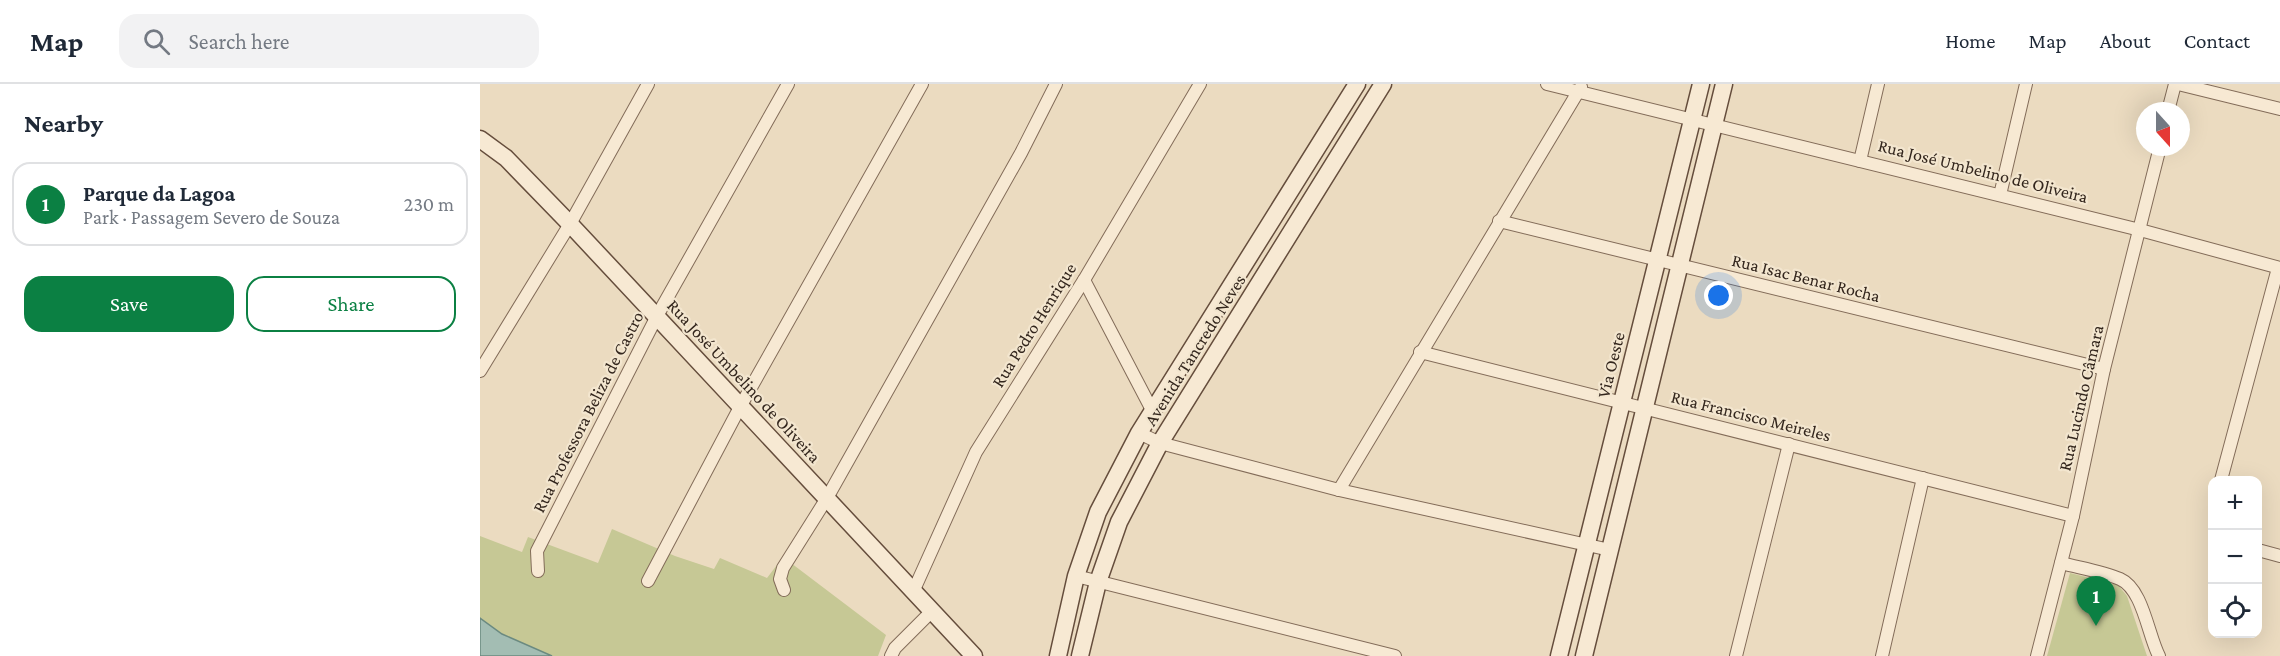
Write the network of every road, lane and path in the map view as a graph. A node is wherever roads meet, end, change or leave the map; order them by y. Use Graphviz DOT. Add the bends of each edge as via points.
graph roads {
  1 [pos="648,84"];
  2 [pos="788,84"];
  3 [pos="922,84"];
  4 [pos="1056,84"];
  5 [pos="1200,84"];
  6 [pos="1357,84"];
  7 [pos="1383,84"];
  8 [pos="1547,84"];
  9 [pos="1701,84"];
  10 [pos="1724,84"];
  11 [pos="1878,84"];
  12 [pos="2026,84"];
  13 [pos="2176,84"];
  14 [pos="1580,88"];
  15 [pos="2171,102"];
  16 [pos="2280,109"];
  17 [pos="1692,120"];
  18 [pos="1714,126"];
  19 [pos="480,139"];
  20 [pos="2158,156"];
  21 [pos="1860,161"];
  22 [pos="2000,195"];
  23 [pos="1498,221"];
  24 [pos="570,224"];
  25 [pos="2140,230"];
  26 [pos="1657,261"];
  27 [pos="1681,266"];
  28 [pos="2279,268"];
  29 [pos="1084,280"];
  30 [pos="657,316"];
  31 [pos="1420,352"];
  32 [pos="2104,369"];
  33 [pos="480,371"];
  34 [pos="1621,402"];
  35 [pos="740,407"];
  36 [pos="1646,408"];
  37 [pos="1152,410"];
  38 [pos="1139,433"];
  39 [pos="1160,443"];
  40 [pos="1789,444"];
  41 [pos="2222,476"];
  42 [pos="1923,478"];
  43 [pos="1339,490"];
  44 [pos="827,498"];
  45 [pos="2073,516"];
  46 [pos="1588,545"];
  47 [pos="1610,550"];
  48 [pos="2262,551"];
  49 [pos="2280,556"];
  50 [pos="2061,563"];
  51 [pos="538,572"];
  52 [pos="1076,576"];
  53 [pos="648,581"];
  54 [pos="1098,582"];
  55 [pos="784,590"];
  56 [pos="913,592"];
  57 [pos="932,612"];
  58 [pos="891,656"];
  59 [pos="974,656"];
  60 [pos="1058,656"];
  61 [pos="1080,656"];
  62 [pos="1395,656"];
  63 [pos="1559,656"];
  64 [pos="1584,656"];
  65 [pos="1736,656"];
  66 [pos="1882,656"];
  67 [pos="2037,656"];
  68 [pos="2159,656"];
  1 -- 24 [label="street"];
  2 -- 30 [label="street, Rua Professora Beliza de Castro"];
  3 -- 35 [label="street"];
  4 -- 44 [label="street"];
  5 -- 29 [label="street, Rua Pedro Henrique"];
  6 -- 37 [label="street, Avenida Tancredo Neves"];
  7 -- 39 [label="street, Avenida Tancredo Neves"];
  8 -- 14 [label="street, Rua José Umbelino de Oliveira"];
  9 -- 17 [label="street, Via Oeste"];
  10 -- 18 [label="street"];
  11 -- 21 [label="street"];
  12 -- 22 [label="street"];
  13 -- 15 [label="street"];
  13 -- 16 [label="street"];
  14 -- 17 [label="street, Rua José Umbelino de Oliveira"];
  14 -- 23 [label="street"];
  17 -- 18 [label="street, Rua José Umbelino de Oliveira"];
  17 -- 26 [label="street, Via Oeste"];
  18 -- 21 [label="street, Rua José Umbelino de Oliveira"];
  18 -- 27 [label="street"];
  19 -- 24 [label="street, Rua José Umbelino de Oliveira" via="506,158"];
  20 -- 25 [label="street, Rua Lucindo Câmara"];
  21 -- 22 [label="street, Rua José Umbelino de Oliveira"];
  22 -- 25 [label="street, Rua José Umbelino de Oliveira"];
  23 -- 26 [label="street, Rua Isac Benar Rocha"];
  23 -- 31 [label="street"];
  24 -- 30 [label="street, Rua José Umbelino de Oliveira"];
  24 -- 33 [label="street"];
  25 -- 28 [label="street, Rua José Umbelino de Oliveira"];
  25 -- 32 [label="street, Rua Lucindo Câmara"];
  26 -- 27 [label="street, Rua Isac Benar Rocha"];
  26 -- 34 [label="street, Via Oeste"];
  27 -- 32 [label="street, Rua Isac Benar Rocha"];
  27 -- 36 [label="street"];
  28 -- 41 [label="street"];
  29 -- 37 [label="street"];
  29 -- 56 [label="street, Rua Pedro Henrique" via="976,452"];
  30 -- 35 [label="street, Rua José Umbelino de Oliveira"];
  30 -- 51 [label="street, Rua Professora Beliza de Castro" via="537,552"];
  31 -- 34 [label="street, Rua Francisco Meireles"];
  31 -- 43 [label="street"];
  32 -- 45 [label="street, Rua Lucindo Câmara"];
  34 -- 36 [label="street, Rua Francisco Meireles"];
  34 -- 46 [label="street, Via Oeste"];
  35 -- 44 [label="street, Rua José Umbelino de Oliveira"];
  35 -- 53 [label="street"];
  36 -- 40 [label="street, Rua Francisco Meireles"];
  36 -- 47 [label="street"];
  37 -- 38 [label="street, Avenida Tancredo Neves"];
  38 -- 39 [label="street"];
  38 -- 52 [label="street, Avenida Tancredo Neves" via="1098,513"];
  39 -- 43 [label="street"];
  39 -- 54 [label="street, Avenida Tancredo Neves" via="1119,522"];
  40 -- 42 [label="street, Rua Francisco Meireles"];
  40 -- 65 [label="street"];
  42 -- 45 [label="street, Rua Francisco Meireles"];
  42 -- 66 [label="street"];
  43 -- 46 [label="street"];
  44 -- 55 [label="street" via="783,567 780,579"];
  44 -- 56 [label="street, Rua José Umbelino de Oliveira"];
  45 -- 50 [label="street, Rua Lucindo Câmara"];
  46 -- 47 [label="street"];
  46 -- 63 [label="street, Via Oeste"];
  47 -- 64 [label="street"];
  48 -- 49 [label="street"];
  50 -- 67 [label="street, Rua Lucindo Câmara"];
  50 -- 68 [label="street" via="2129,585"];
  52 -- 54 [label="street"];
  52 -- 60 [label="street, Avenida Tancredo Neves"];
  54 -- 61 [label="street, Avenida Tancredo Neves"];
  54 -- 62 [label="street"];
  56 -- 57 [label="street, Rua José Umbelino de Oliveira"];
  57 -- 58 [label="street"];
  57 -- 59 [label="street, Rua José Umbelino de Oliveira"];
}
